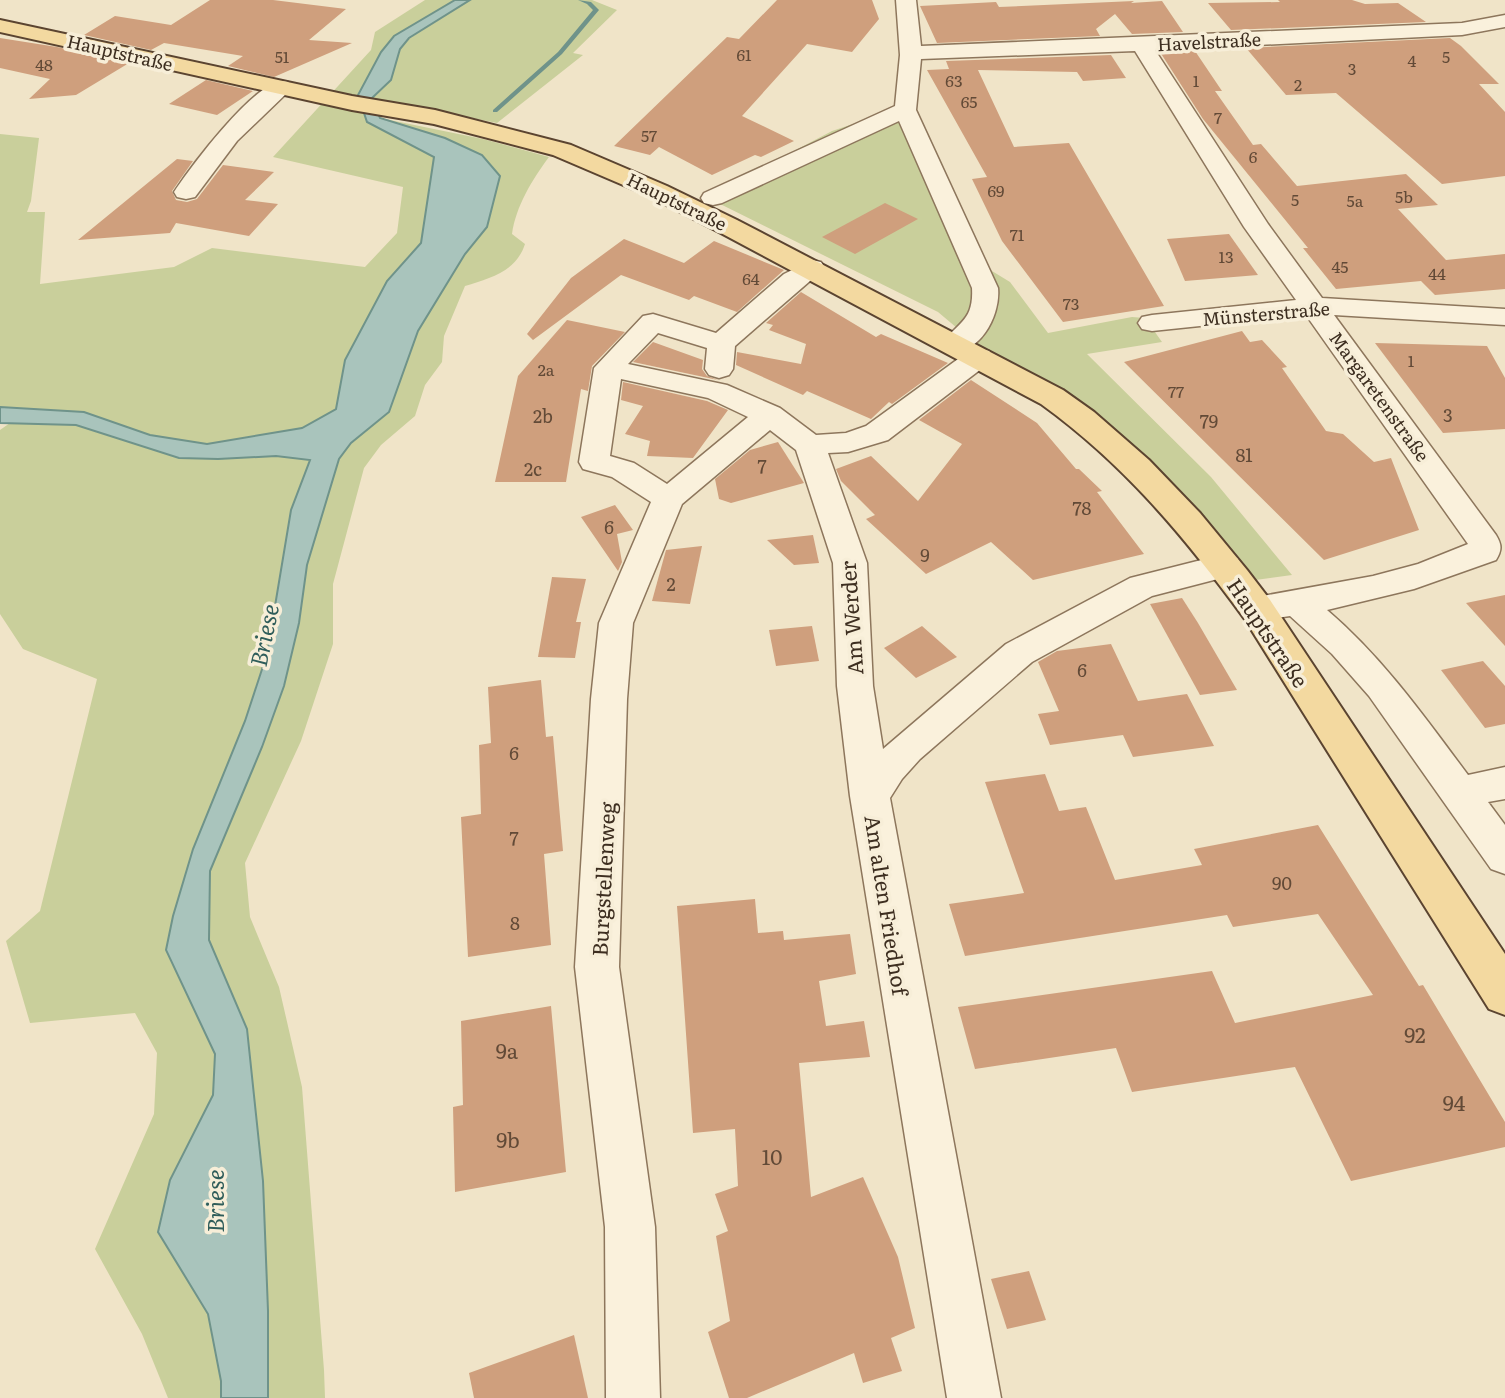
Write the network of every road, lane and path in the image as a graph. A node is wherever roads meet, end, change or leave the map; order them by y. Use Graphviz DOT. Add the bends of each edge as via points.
graph roads {
  1 [pos="906,0"];
  2 [pos="1505,21"];
  3 [pos="0,26"];
  4 [pos="1142,45"];
  5 [pos="912,52"];
  6 [pos="280,88"];
  7 [pos="905,110"];
  8 [pos="186,192"];
  9 [pos="713,198"];
  10 [pos="812,268"];
  11 [pos="1315,306"];
  12 [pos="1505,317"];
  13 [pos="1152,323"];
  14 [pos="721,344"];
  15 [pos="967,351"];
  16 [pos="608,368"];
  17 [pos="717,391"];
  18 [pos="769,415"];
  19 [pos="810,445"];
  20 [pos="668,499"];
  21 [pos="1225,566"];
  22 [pos="1298,604"];
  23 [pos="1257,609"];
  24 [pos="1505,783"];
  25 [pos="1459,793"];
  26 [pos="870,796"];
  27 [pos="1505,857"];
  28 [pos="1505,994"];
  29 [pos="633,1398"];
  30 [pos="974,1398"];
  1 -- 5 [label="street"];
  2 -- 4 [label="street, Havelstraße" via="1462,29"];
  3 -- 6 [label="main road, Hauptstraße"];
  4 -- 5 [label="street, Havelstraße"];
  4 -- 11 [label="street, Margaretenstraße" via="1257,227"];
  5 -- 7 [label="street"];
  6 -- 8 [label="street" via="259,104"];
  6 -- 10 [label="main road, Hauptstraße" via="435,117 562,150 658,191"];
  7 -- 9 [label="street, Hauptstraße"];
  7 -- 15 [label="street" via="985,288 984,312"];
  10 -- 14 [label="street"];
  10 -- 15 [label="main road, Hauptstraße"];
  11 -- 12 [label="street, Münsterstraße"];
  11 -- 13 [label="street, Münsterstraße"];
  11 -- 22 [label="street, Margaretenstraße" via="1469,521 1484,552"];
  14 -- 16 [label="street" via="653,322"];
  14 -- 17 [label="street"];
  15 -- 19 [label="street" via="877,433 848,442"];
  15 -- 21 [label="main road, Hauptstraße" via="1052,397 1095,428 1150,478"];
  16 -- 17 [label="street"];
  16 -- 20 [label="street" via="594,463 623,470"];
  17 -- 18 [label="street"];
  18 -- 19 [label="street"];
  18 -- 20 [label="street, Burgstellenweg"];
  19 -- 26 [label="street, Am Werder" via="850,563 855,686"];
  20 -- 29 [label="street, Burgstellenweg" via="616,623 597,967 630,1227"];
  21 -- 23 [label="main road, Hauptstraße"];
  21 -- 26 [label="street, Am alten Friedhof" via="1142,587 1019,653 907,748"];
  22 -- 23 [label="street, Margaretenstraße"];
  22 -- 25 [label="street, Hauptstraße" via="1364,664"];
  23 -- 28 [label="main road, Hauptstraße"];
  24 -- 25 [label="street"];
  25 -- 27 [label="street, Hauptstraße"];
  26 -- 30 [label="street, Am alten Friedhof"];
}
